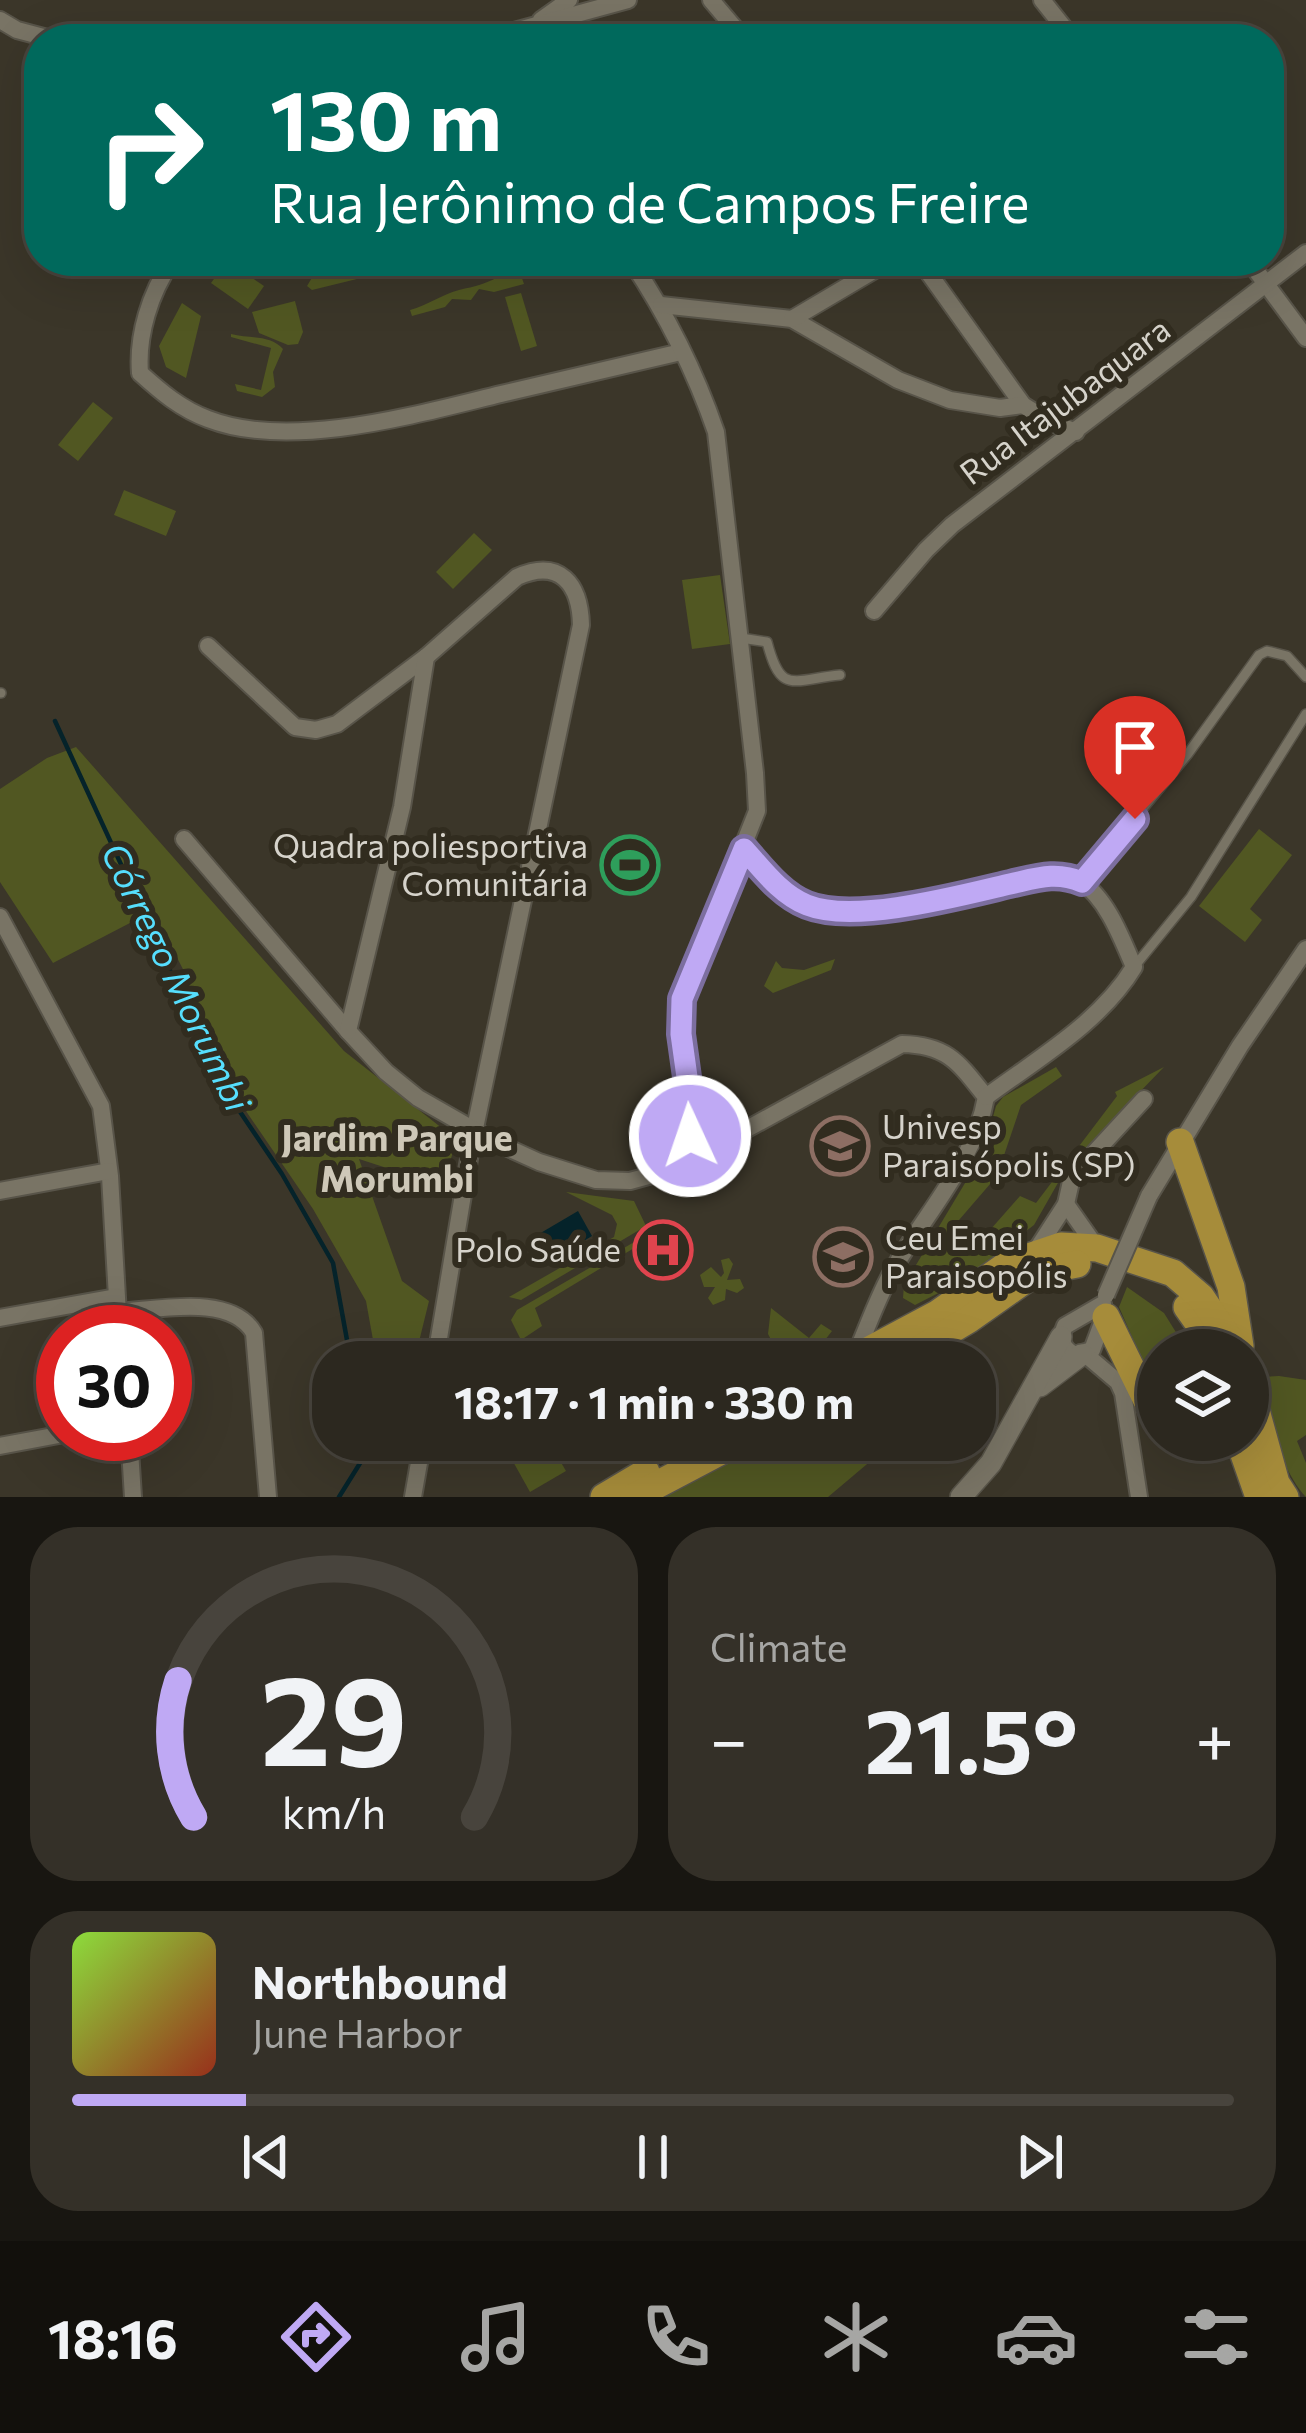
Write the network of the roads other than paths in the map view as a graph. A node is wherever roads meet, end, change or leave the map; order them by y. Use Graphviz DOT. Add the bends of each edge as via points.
graph roads {
  1 [pos="569,0"];
  2 [pos="628,0"];
  3 [pos="711,0"];
  4 [pos="1042,0"];
  5 [pos="541,24"];
  6 [pos="557,24"];
  7 [pos="731,24"];
  8 [pos="1061,24"];
  9 [pos="161,276"];
  10 [pos="642,276"];
  11 [pos="864,276"];
  12 [pos="931,276"];
  13 [pos="1261,276"];
  14 [pos="1277,276"];
  15 [pos="1267,284"];
  16 [pos="661,305"];
  17 [pos="791,319"];
  18 [pos="1306,338"];
  19 [pos="681,352"];
  20 [pos="1023,405"];
  21 [pos="1076,432"];
  22 [pos="874,611"];
  23 [pos="741,638"];
  24 [pos="208,646"];
  25 [pos="426,657"];
  26 [pos="840,674"];
  27 [pos="1306,677"];
  28 [pos="1306,714"];
  29 [pos="184,839"];
  30 [pos="744,849"];
  31 [pos="1082,882"];
  32 [pos="0,917"];
  33 [pos="1306,949"];
  34 [pos="1134,967"];
  35 [pos="348,1031"];
  36 [pos="986,1097"];
  37 [pos="689,1099"];
  38 [pos="1144,1099"];
  39 [pos="474,1131"];
  40 [pos="740,1133"];
  41 [pos="1180,1142"];
  42 [pos="674,1168"];
  43 [pos="109,1171"];
  44 [pos="0,1191"];
  45 [pos="1066,1204"];
  46 [pos="1097,1247"];
  47 [pos="1034,1252"];
  48 [pos="894,1267"];
  49 [pos="116,1304"];
  50 [pos="0,1318"];
  51 [pos="1096,1327"];
  52 [pos="1069,1328"];
  53 [pos="1203,1329"];
  54 [pos="1224,1329"];
  55 [pos="1236,1329"];
  56 [pos="439,1341"];
  57 [pos="859,1341"];
  58 [pos="902,1341"];
  59 [pos="912,1341"];
  60 [pos="921,1341"];
  61 [pos="1137,1390"];
  62 [pos="1031,1395"];
  63 [pos="36,1439"];
  64 [pos="0,1446"];
  65 [pos="1269,1458"];
  66 [pos="131,1461"];
  67 [pos="419,1461"];
  68 [pos="665,1461"];
  69 [pos="702,1461"];
  70 [pos="1246,1461"];
  71 [pos="133,1497"];
  72 [pos="268,1497"];
  73 [pos="413,1497"];
  74 [pos="604,1497"];
  75 [pos="634,1497"];
  76 [pos="961,1497"];
  77 [pos="1139,1497"];
  78 [pos="1259,1497"];
  79 [pos="1285,1497"];
  1 -- 5 [label="street"];
  2 -- 6 [label="street"];
  3 -- 7 [label="street"];
  4 -- 8 [label="street"];
  9 -- 19 [label="street" via="138,346 140,373 211,421 258,428 387,421"];
  10 -- 16 [label="street"];
  11 -- 17 [label="street"];
  12 -- 20 [label="street"];
  13 -- 15 [label="street"];
  14 -- 15 [label="street, Rua Itajubaquara"];
  15 -- 18 [label="street"];
  15 -- 21 [label="street, Rua Itajubaquara"];
  16 -- 17 [label="street"];
  16 -- 19 [label="street"];
  17 -- 20 [label="street" via="950,400"];
  19 -- 23 [label="street" via="716,432"];
  20 -- 21 [label="street"];
  21 -- 22 [label="street, Rua Itajubaquara" via="952,525"];
  23 -- 26 [label="lane" via="766,642 772,666 787,681"];
  23 -- 30 [label="street" via="757,811"];
  24 -- 25 [label="street" via="295,727 316,730 337,724"];
  25 -- 35 [label="street" via="402,807"];
  25 -- 39 [label="street" via="534,570 562,577 580,598 581,626"];
  27 -- 31 [label="lane" via="1287,656 1259,655"];
  28 -- 34 [label="lane" via="1191,898"];
  29 -- 35 [label="street"];
  30 -- 31 [label="street" via="805,904 841,914 1057,874"];
  30 -- 37 [label="street" via="682,999"];
  31 -- 34 [label="street"];
  32 -- 43 [label="street" via="101,1106"];
  33 -- 41 [label="street"];
  34 -- 36 [label="street" via="1086,1022"];
  35 -- 39 [label="street" via="418,1098"];
  36 -- 40 [label="street" via="956,1060 930,1045 902,1044"];
  36 -- 48 [label="street" via="970,1149"];
  37 -- 40 [label="street" via="704,1120"];
  37 -- 42 [label="street" via="690,1136"];
  38 -- 45 [label="street" via="1072,1178"];
  39 -- 42 [label="street" via="596,1180 629,1181"];
  39 -- 56 [label="street"];
  40 -- 42 [label="street"];
  41 -- 51 [label="street, bridge"];
  41 -- 55 [label="main road" via="1231,1287"];
  43 -- 44 [label="street"];
  43 -- 49 [label="street"];
  45 -- 46 [label="street"];
  45 -- 47 [label="street"];
  46 -- 47 [label="main road"];
  46 -- 54 [label="main road" via="1173,1273"];
  47 -- 59 [label="main road" via="937,1314"];
  48 -- 57 [label="street"];
  48 -- 58 [label="street" via="890,1311"];
  49 -- 50 [label="street"];
  49 -- 72 [label="street" via="221,1308 247,1321"];
  51 -- 52 [label="street"];
  51 -- 52 [label="street"];
  51 -- 52 [label="street" via="1070,1352"];
  51 -- 61 [label="main road"];
  51 -- 62 [label="street"];
  51 -- 77 [label="street" via="1123,1393"];
  52 -- 62 [label="street"];
  53 -- 60 [label="main road" via="1160,1285 1081,1264 1036,1273"];
  62 -- 76 [label="street"];
  63 -- 64 [label="street"];
  65 -- 79 [label="main road"];
  66 -- 71 [label="street"];
  67 -- 73 [label="street"];
  68 -- 74 [label="main road"];
  69 -- 75 [label="main road"];
  70 -- 78 [label="main road"];
}
